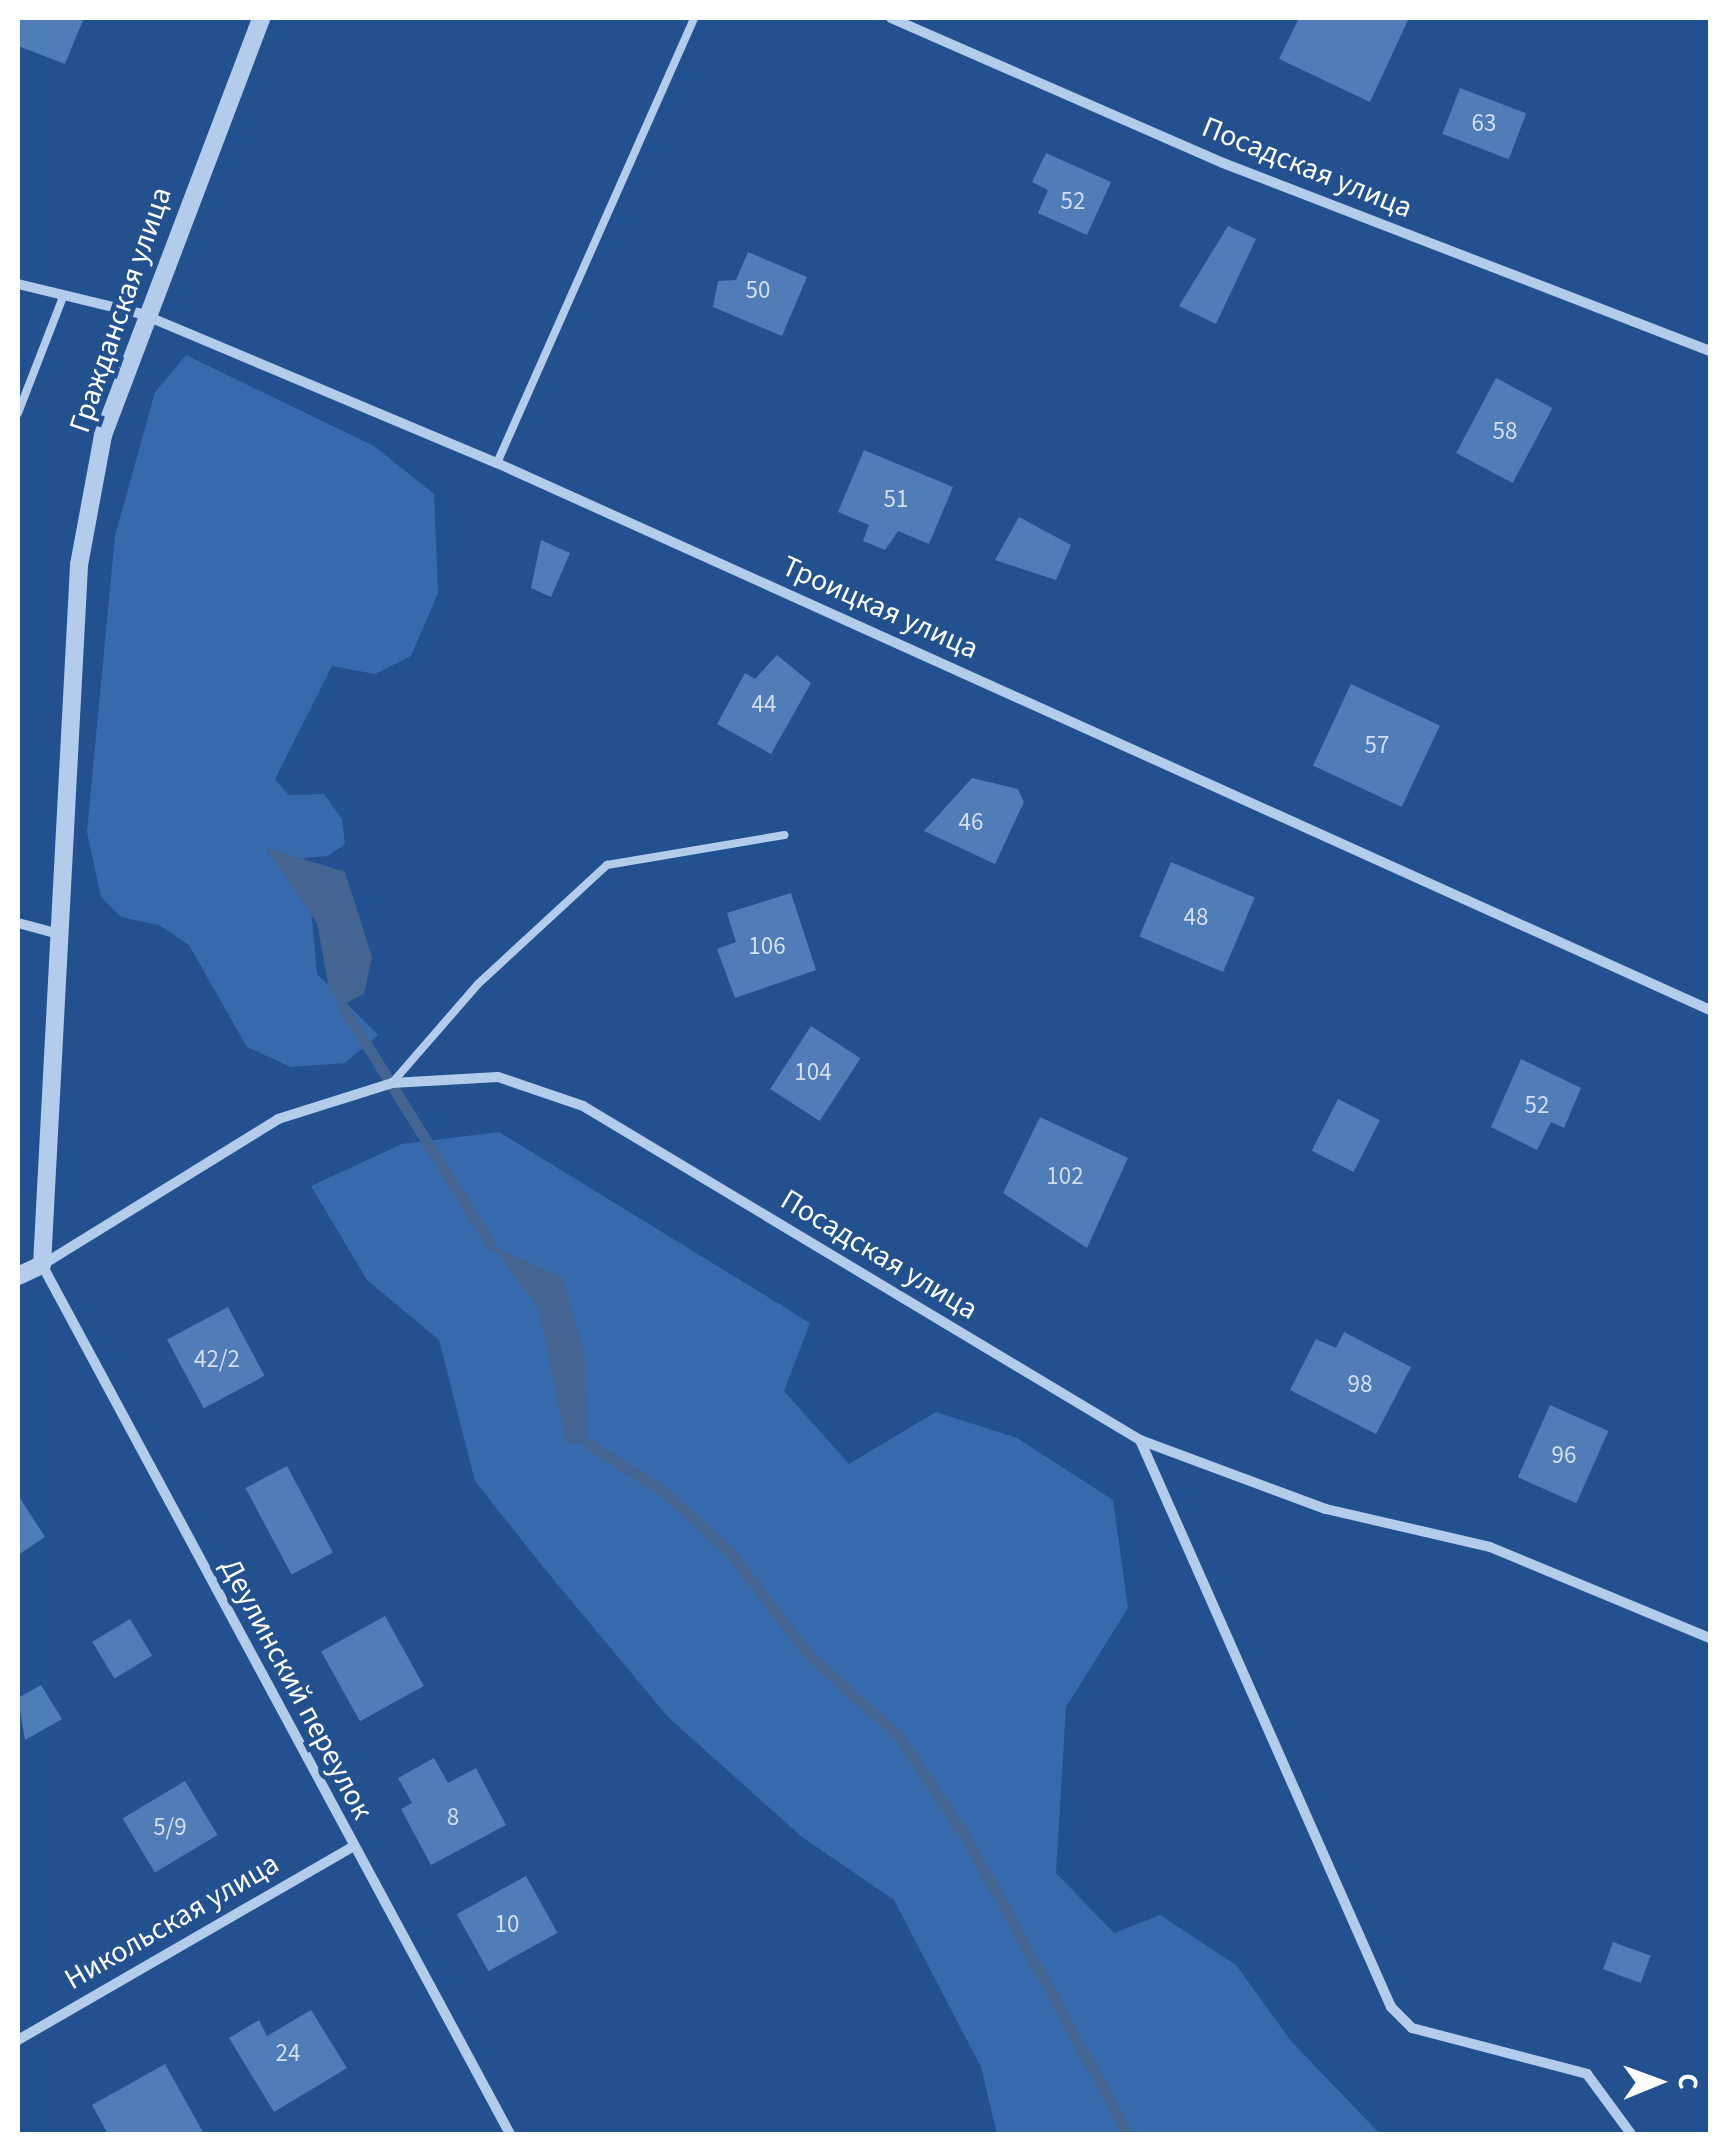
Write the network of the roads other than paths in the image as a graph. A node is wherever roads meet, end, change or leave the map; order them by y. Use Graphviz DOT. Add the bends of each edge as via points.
graph roads {
  1 [pos="261,18"];
  2 [pos="694,18"];
  3 [pos="891,18"];
  4 [pos="18,284"];
  5 [pos="63,297"];
  6 [pos="142,314"];
  7 [pos="1710,351"];
  8 [pos="18,413"];
  9 [pos="497,463"];
  10 [pos="784,835"];
  11 [pos="18,923"];
  12 [pos="55,933"];
  13 [pos="1710,1010"];
  14 [pos="392,1082"];
  15 [pos="42,1265"];
  16 [pos="18,1276"];
  17 [pos="1140,1440"];
  18 [pos="1710,1638"];
  19 [pos="352,1847"];
  20 [pos="18,2040"];
  21 [pos="510,2134"];
  22 [pos="1631,2134"];
  1 -- 6 [label="street, Гражданская улица"];
  2 -- 9 [label="lane"];
  3 -- 7 [label="street, Посадская улица" via="1223,164"];
  4 -- 5 [label="street, Троицкая улица"];
  5 -- 6 [label="street, Троицкая улица"];
  5 -- 8 [label="lane"];
  6 -- 9 [label="street, Троицкая улица"];
  6 -- 12 [label="street, Гражданская улица" via="103,434 79,565"];
  9 -- 13 [label="street, Троицкая улица"];
  10 -- 14 [label="lane" via="607,865 478,984"];
  11 -- 12 [label="street"];
  12 -- 15 [label="street, Гражданская улица"];
  14 -- 15 [label="street, Посадская улица" via="278,1119"];
  14 -- 17 [label="street, Посадская улица" via="498,1077 583,1106"];
  15 -- 16 [label="street"];
  15 -- 19 [label="street, Деулинский переулок"];
  17 -- 18 [label="street, Посадская улица" via="1326,1509 1490,1547"];
  17 -- 22 [label="street" via="1391,2007 1412,2028 1588,2074"];
  19 -- 20 [label="street, Никольская улица"];
  19 -- 21 [label="street, Деулинский переулок"];
}
